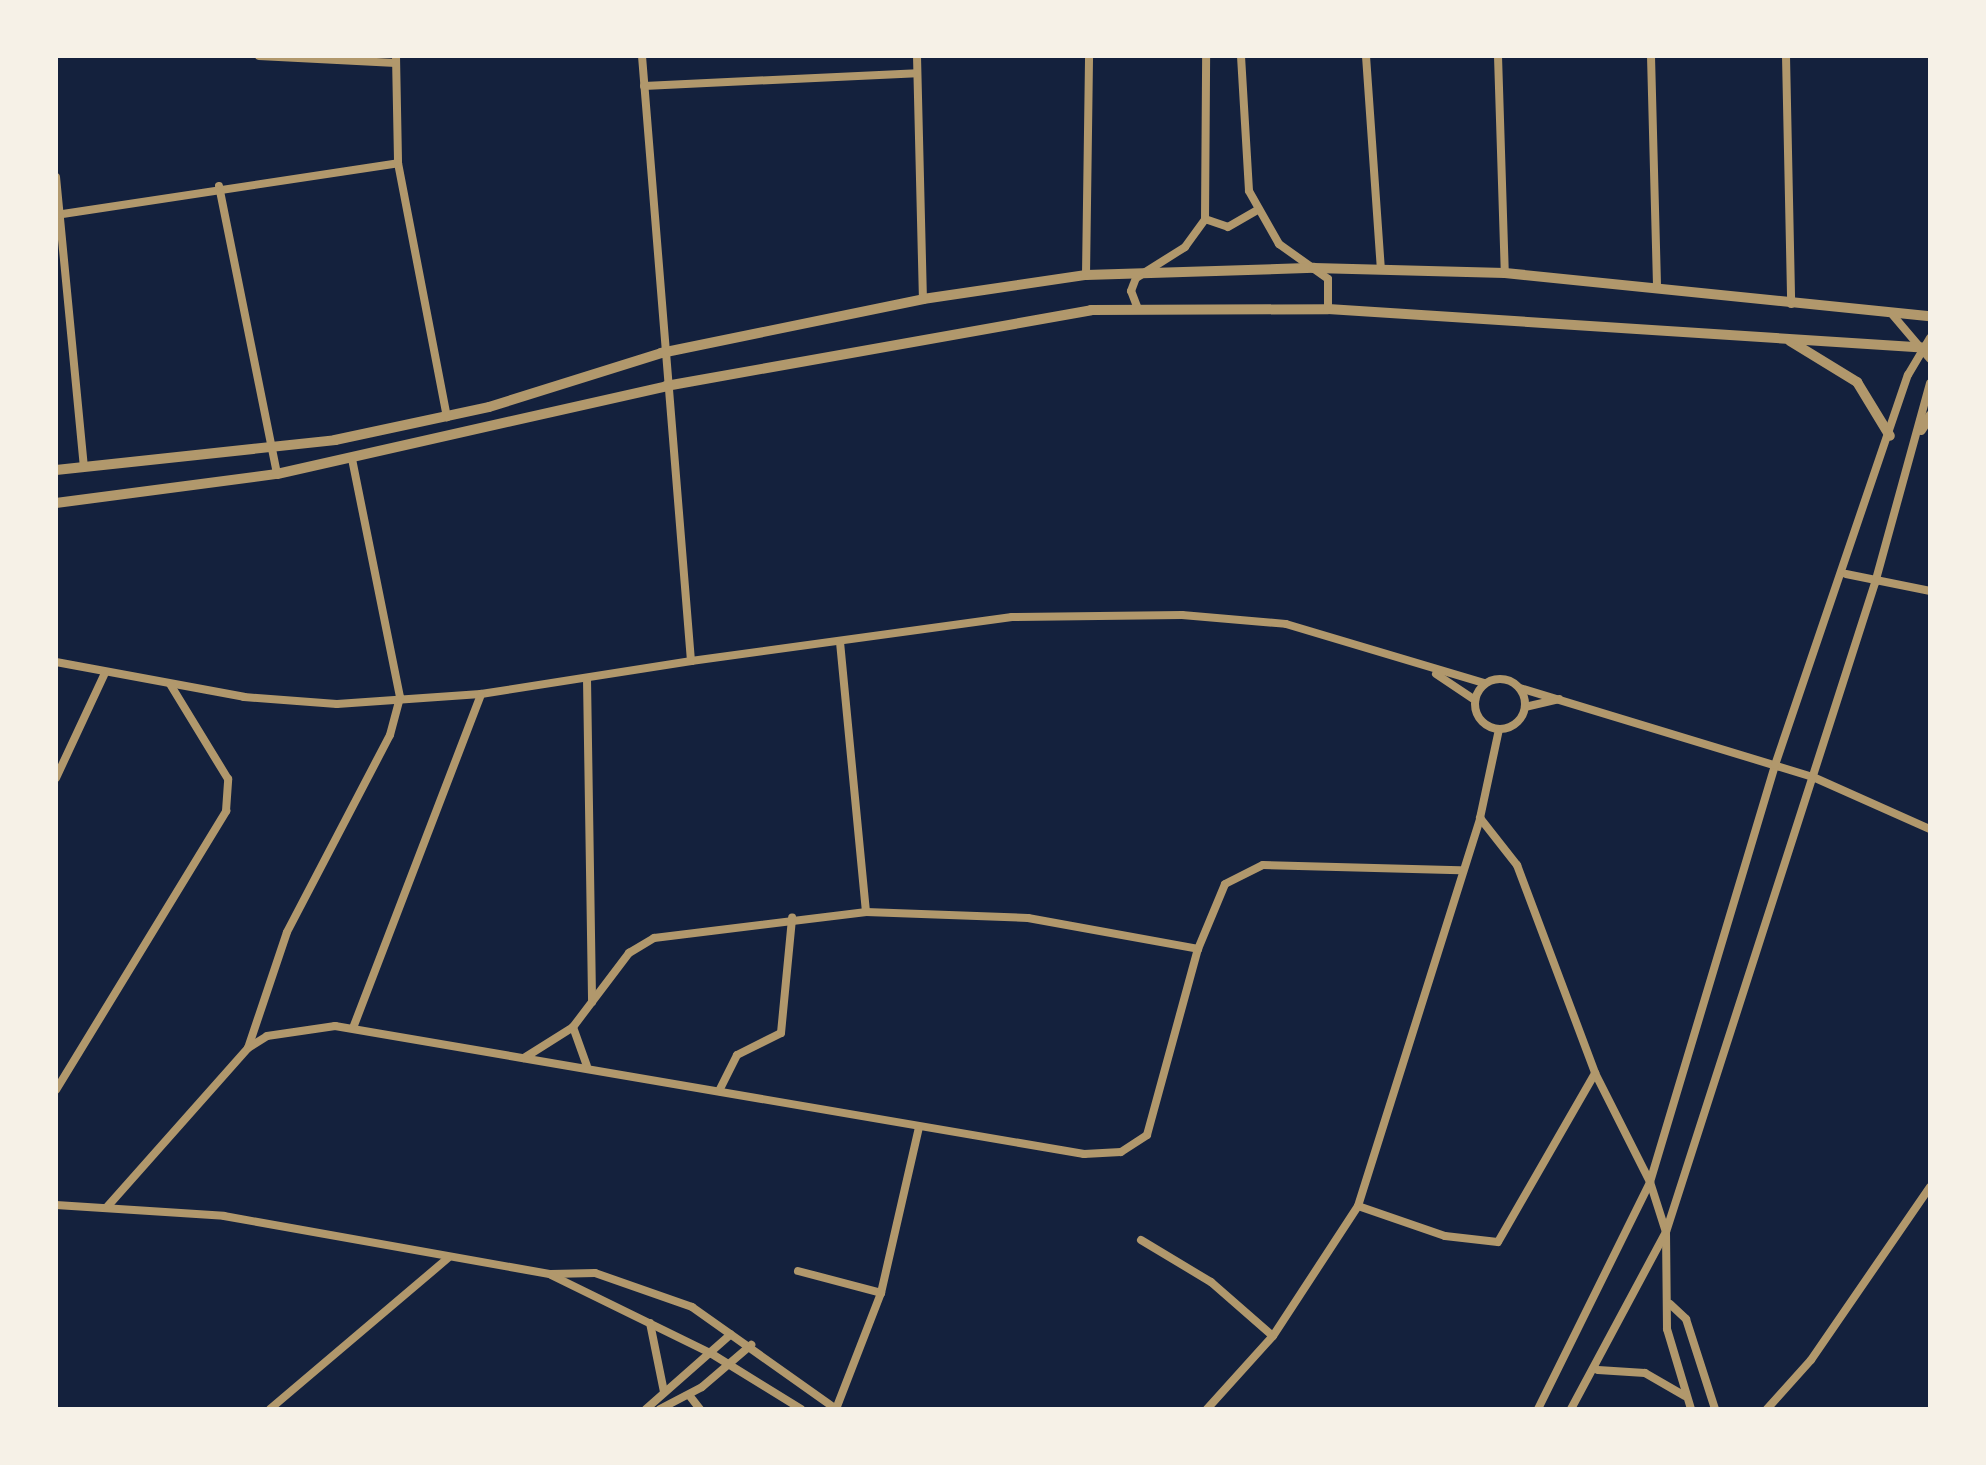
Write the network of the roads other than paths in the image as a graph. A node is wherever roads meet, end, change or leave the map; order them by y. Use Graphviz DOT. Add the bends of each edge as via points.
graph roads {
  1 [pos="259,56"];
  2 [pos="642,56"];
  3 [pos="917,56"];
  4 [pos="1089,56"];
  5 [pos="1206,56"];
  6 [pos="1241,56"];
  7 [pos="1366,56"];
  8 [pos="1498,56"];
  9 [pos="1651,56"];
  10 [pos="1786,56"];
  11 [pos="396,59"];
  12 [pos="917,73"];
  13 [pos="644,86"];
  14 [pos="398,163"];
  15 [pos="56,177"];
  16 [pos="219,186"];
  17 [pos="1256,211"];
  18 [pos="57,216"];
  19 [pos="1205,219"];
  20 [pos="1314,268"];
  21 [pos="1381,269"];
  22 [pos="1148,271"];
  23 [pos="1505,273"];
  24 [pos="1086,275"];
  25 [pos="1657,289"];
  26 [pos="923,299"];
  27 [pos="1791,304"];
  28 [pos="1138,309"];
  29 [pos="1328,309"];
  30 [pos="1891,313"];
  31 [pos="1930,316"];
  32 [pos="1785,339"];
  33 [pos="1928,344"];
  34 [pos="661,353"];
  35 [pos="1930,359"];
  36 [pos="1930,383"];
  37 [pos="666,386"];
  38 [pos="1930,416"];
  39 [pos="447,417"];
  40 [pos="1921,430"];
  41 [pos="1890,436"];
  42 [pos="270,447"];
  43 [pos="352,459"];
  44 [pos="84,467"];
  45 [pos="56,470"];
  46 [pos="277,474"];
  47 [pos="56,503"];
  48 [pos="1846,574"];
  49 [pos="1875,583"];
  50 [pos="1930,591"];
  51 [pos="840,642"];
  52 [pos="691,661"];
  53 [pos="56,662"];
  54 [pos="105,673"];
  55 [pos="1435,673"];
  56 [pos="587,679"];
  57 [pos="1484,683"];
  58 [pos="170,684"];
  59 [pos="1520,688"];
  60 [pos="481,694"];
  61 [pos="400,697"];
  62 [pos="1559,699"];
  63 [pos="1475,700"];
  64 [pos="1525,707"];
  65 [pos="1499,729"];
  66 [pos="1775,765"];
  67 [pos="1813,777"];
  68 [pos="56,778"];
  69 [pos="1480,818"];
  70 [pos="1930,829"];
  71 [pos="1460,870"];
  72 [pos="866,912"];
  73 [pos="792,918"];
  74 [pos="1198,949"];
  75 [pos="592,1002"];
  76 [pos="573,1027"];
  77 [pos="353,1028"];
  78 [pos="248,1048"];
  79 [pos="523,1058"];
  80 [pos="587,1066"];
  81 [pos="1595,1073"];
  82 [pos="56,1090"];
  83 [pos="719,1091"];
  84 [pos="919,1127"];
  85 [pos="1650,1182"];
  86 [pos="1930,1187"];
  87 [pos="56,1205"];
  88 [pos="1358,1206"];
  89 [pos="107,1207"];
  90 [pos="1666,1232"];
  91 [pos="1141,1240"];
  92 [pos="448,1258"];
  93 [pos="798,1271"];
  94 [pos="551,1274"];
  95 [pos="881,1293"];
  96 [pos="1670,1304"];
  97 [pos="649,1322"];
  98 [pos="731,1334"];
  99 [pos="1273,1336"];
  100 [pos="751,1345"];
  101 [pos="712,1354"];
  102 [pos="731,1365"];
  103 [pos="1598,1370"];
  104 [pos="664,1392"];
  105 [pos="689,1395"];
  106 [pos="1685,1396"];
  107 [pos="270,1409"];
  108 [pos="646,1409"];
  109 [pos="660,1409"];
  110 [pos="700,1409"];
  111 [pos="801,1409"];
  112 [pos="836,1409"];
  113 [pos="1207,1409"];
  114 [pos="1538,1409"];
  115 [pos="1571,1409"];
  116 [pos="1691,1409"];
  117 [pos="1715,1409"];
  118 [pos="1767,1409"];
  1 -- 11 [label="street"];
  2 -- 13 [label="street"];
  3 -- 12 [label="street"];
  4 -- 24 [label="street"];
  5 -- 19 [label="street"];
  6 -- 17 [label="street" via="1245,169"];
  7 -- 21 [label="street"];
  8 -- 23 [label="street"];
  9 -- 25 [label="street"];
  10 -- 27 [label="street"];
  11 -- 14 [label="street"];
  12 -- 13 [label="street"];
  12 -- 26 [label="street"];
  13 -- 34 [label="street"];
  14 -- 16 [label="street"];
  14 -- 39 [label="street"];
  15 -- 18 [label="street"];
  16 -- 18 [label="street"];
  16 -- 42 [label="street"];
  17 -- 19 [label="street" via="1228,227"];
  17 -- 20 [label="street" via="1279,244"];
  18 -- 44 [label="street"];
  19 -- 22 [label="street" via="1185,247"];
  20 -- 21 [label="street"];
  20 -- 22 [label="street"];
  20 -- 29 [label="street" via="1331,284"];
  21 -- 23 [label="street"];
  22 -- 24 [label="street"];
  22 -- 28 [label="street" via="1133,284"];
  23 -- 25 [label="street"];
  24 -- 26 [label="street"];
  25 -- 27 [label="street"];
  26 -- 34 [label="street"];
  27 -- 30 [label="street"];
  28 -- 29 [label="street"];
  28 -- 37 [label="street" via="963,330"];
  29 -- 32 [label="street"];
  30 -- 31 [label="street"];
  30 -- 33 [label="street"];
  32 -- 33 [label="street"];
  32 -- 41 [label="street" via="1857,382"];
  33 -- 35 [label="street"];
  33 -- 41 [label="street"];
  34 -- 37 [label="street"];
  34 -- 39 [label="street"];
  36 -- 40 [label="street"];
  37 -- 43 [label="street"];
  37 -- 52 [label="street"];
  38 -- 40 [label="street"];
  39 -- 42 [label="street"];
  40 -- 49 [label="street"];
  41 -- 48 [label="street"];
  42 -- 44 [label="street"];
  42 -- 46 [label="street"];
  43 -- 46 [label="street"];
  43 -- 61 [label="street"];
  44 -- 45 [label="street"];
  46 -- 47 [label="street"];
  48 -- 49 [label="street"];
  48 -- 66 [label="street"];
  49 -- 50 [label="street"];
  49 -- 67 [label="street"];
  51 -- 52 [label="street"];
  51 -- 55 [label="street" via="1071,613 1241,617 1286,624"];
  51 -- 72 [label="street"];
  52 -- 56 [label="street"];
  53 -- 54 [label="street"];
  54 -- 58 [label="street"];
  54 -- 68 [label="street"];
  55 -- 57 [label="street"];
  55 -- 63 [label="street"];
  56 -- 60 [label="street"];
  56 -- 75 [label="street"];
  57 -- 59 [label="street" via="1503,678"];
  57 -- 63 [label="street"];
  58 -- 61 [label="street" via="337,704"];
  58 -- 82 [label="street" via="223,767 226,811"];
  59 -- 62 [label="street"];
  59 -- 64 [label="street"];
  60 -- 61 [label="street"];
  60 -- 77 [label="street"];
  61 -- 78 [label="street" via="390,735 287,932"];
  62 -- 64 [label="street"];
  62 -- 66 [label="street"];
  63 -- 65 [label="street" via="1480,720"];
  64 -- 65 [label="street" via="1516,723"];
  65 -- 69 [label="street"];
  66 -- 67 [label="street"];
  66 -- 85 [label="street"];
  67 -- 70 [label="street"];
  67 -- 90 [label="street"];
  69 -- 71 [label="street"];
  69 -- 81 [label="street" via="1517,865"];
  71 -- 74 [label="street" via="1248,868 1225,884"];
  71 -- 88 [label="street"];
  72 -- 73 [label="street"];
  72 -- 74 [label="street" via="1028,918"];
  73 -- 75 [label="street" via="654,938 629,953"];
  73 -- 83 [label="street" via="781,1033 737,1055"];
  74 -- 84 [label="street" via="1147,1135 1135,1146 1084,1154"];
  75 -- 76 [label="street"];
  76 -- 79 [label="street"];
  76 -- 80 [label="street"];
  77 -- 78 [label="street" via="267,1036"];
  77 -- 79 [label="street"];
  78 -- 89 [label="street"];
  79 -- 80 [label="street"];
  80 -- 83 [label="street"];
  81 -- 85 [label="street"];
  81 -- 88 [label="street" via="1498,1242 1445,1236"];
  83 -- 84 [label="street"];
  84 -- 95 [label="street"];
  85 -- 90 [label="street"];
  85 -- 114 [label="street"];
  86 -- 118 [label="street" via="1811,1360"];
  87 -- 89 [label="street"];
  88 -- 99 [label="street"];
  89 -- 92 [label="street" via="224,1216"];
  90 -- 96 [label="street"];
  90 -- 103 [label="street"];
  91 -- 99 [label="street" via="1211,1282"];
  92 -- 94 [label="street"];
  92 -- 107 [label="street"];
  93 -- 95 [label="street"];
  94 -- 97 [label="street"];
  94 -- 98 [label="street" via="595,1273 647,1290"];
  95 -- 112 [label="street"];
  96 -- 106 [label="street" via="1667,1329"];
  96 -- 117 [label="street" via="1686,1319"];
  97 -- 101 [label="street"];
  97 -- 104 [label="street"];
  98 -- 100 [label="street"];
  98 -- 101 [label="street"];
  99 -- 113 [label="street"];
  100 -- 102 [label="street"];
  100 -- 112 [label="street"];
  101 -- 102 [label="street"];
  101 -- 104 [label="street"];
  102 -- 105 [label="street"];
  102 -- 111 [label="street"];
  103 -- 106 [label="street" via="1645,1373"];
  103 -- 115 [label="street"];
  104 -- 108 [label="street"];
  105 -- 109 [label="street"];
  105 -- 110 [label="street"];
  106 -- 116 [label="street"];
}
